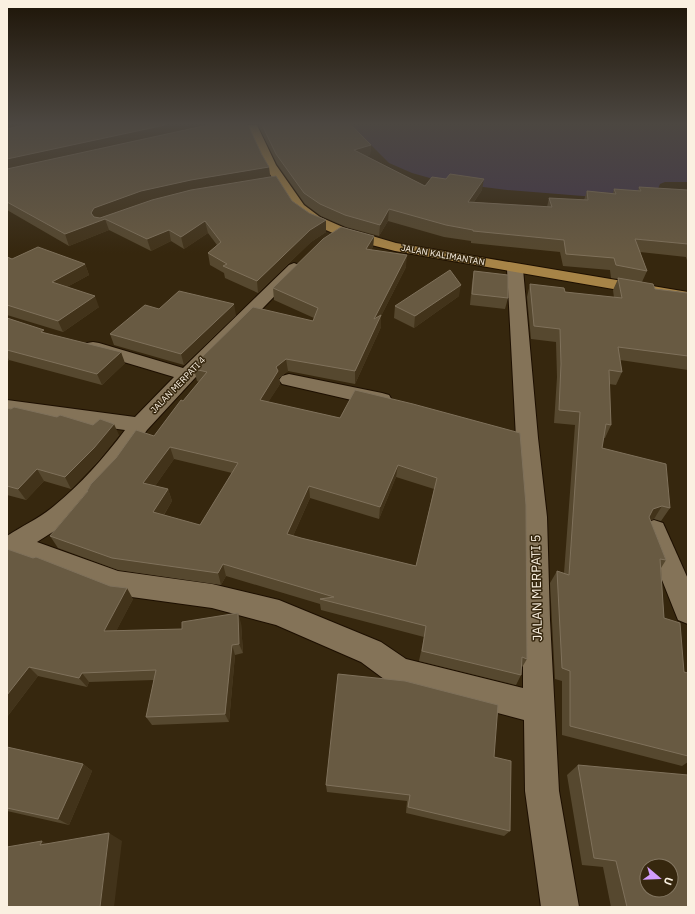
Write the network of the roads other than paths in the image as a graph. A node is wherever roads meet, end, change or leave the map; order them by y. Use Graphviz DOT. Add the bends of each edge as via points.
graph roads {
  1 [pos="272,168"];
  2 [pos="280,181"];
  3 [pos="266,184"];
  4 [pos="340,231"];
  5 [pos="323,242"];
  6 [pos="308,254"];
  7 [pos="515,269"];
  8 [pos="688,297"];
  9 [pos="74,342"];
  10 [pos="187,375"];
  11 [pos="289,380"];
  12 [pos="399,405"];
  13 [pos="7,407"];
  14 [pos="140,425"];
  15 [pos="654,530"];
  16 [pos="9,548"];
  17 [pos="688,611"];
  18 [pos="539,708"];
  19 [pos="560,907"];
  1 -- 2 [label="main road, JALAN KALIMANTAN"];
  2 -- 3 [label="street"];
  2 -- 4 [label="main road, JALAN KALIMANTAN" via="299,208 315,220"];
  4 -- 5 [label="street"];
  4 -- 7 [label="main road, JALAN KALIMANTAN" via="395,247"];
  6 -- 10 [label="street, JALAN MERPATI 4"];
  7 -- 8 [label="main road, JALAN KALIMANTAN"];
  7 -- 18 [label="street, JALAN MERPATI 5" via="519,436 535,517"];
  9 -- 10 [label="street"];
  10 -- 14 [label="street, JALAN MERPATI 4"];
  11 -- 12 [label="street" via="347,391"];
  13 -- 14 [label="street"];
  14 -- 16 [label="street, JALAN MERPATI 4" via="112,463 61,514"];
  15 -- 17 [label="street"];
  16 -- 18 [label="street" via="48,556 117,583 212,596 279,613 370,652 399,672"];
  18 -- 19 [label="street, JALAN MERPATI 5" via="542,791"];
}
